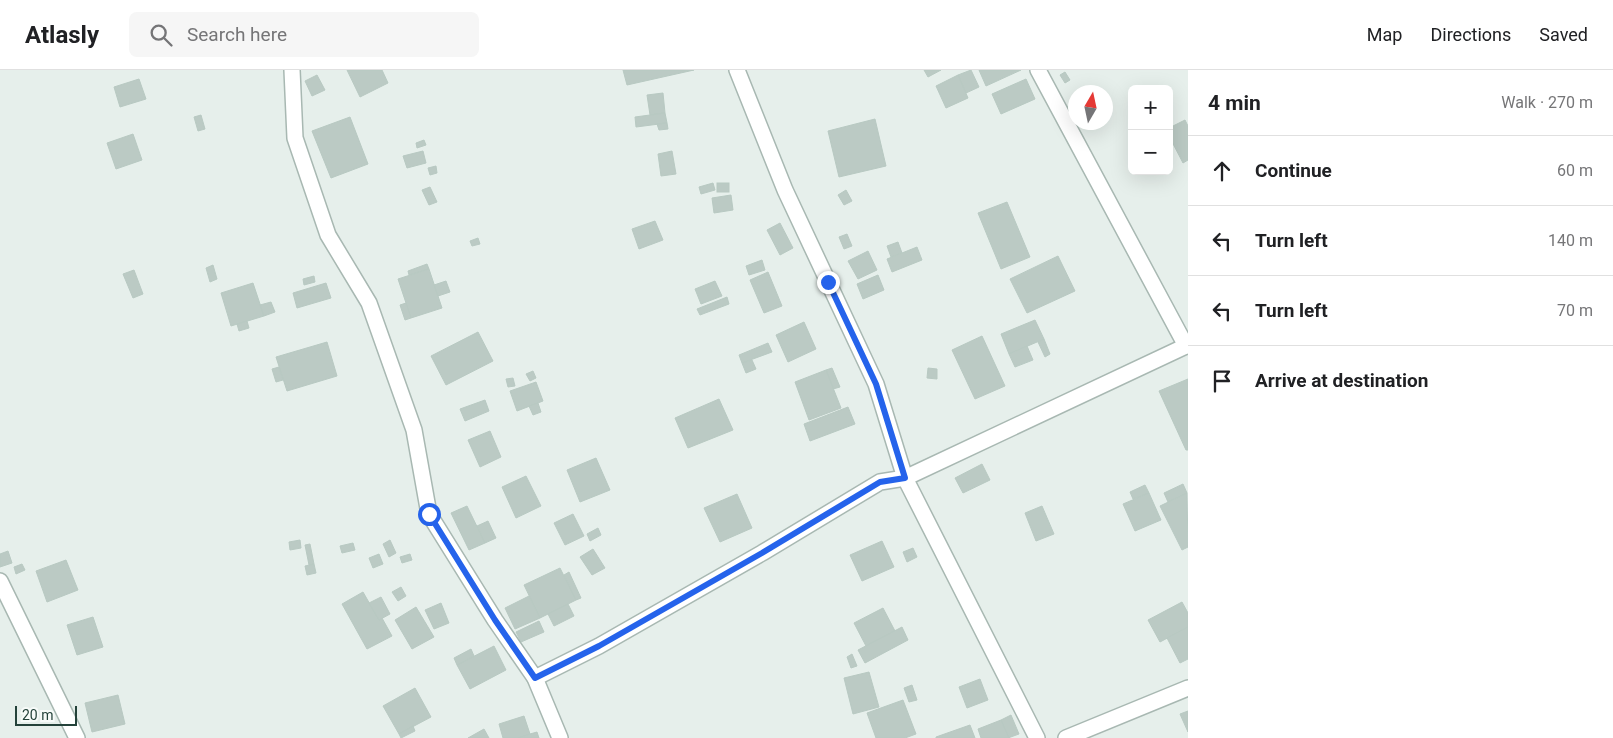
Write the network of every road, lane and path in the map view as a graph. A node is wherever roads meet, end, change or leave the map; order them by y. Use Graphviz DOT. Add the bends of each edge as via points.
graph roads {
  1 [pos="292,70"];
  2 [pos="737,70"];
  3 [pos="1038,70"];
  4 [pos="1187,346"];
  5 [pos="905,478"];
  6 [pos="0,581"];
  7 [pos="535,678"];
  8 [pos="1188,688"];
  9 [pos="77,738"];
  10 [pos="560,738"];
  11 [pos="1036,738"];
  12 [pos="1066,738"];
  1 -- 7 [label="street" via="295,138 328,235 369,303 414,430 429,514"];
  2 -- 5 [label="street" via="785,190 876,384"];
  3 -- 4 [label="street"];
  4 -- 5 [label="street"];
  5 -- 7 [label="street" via="880,482 668,607"];
  5 -- 11 [label="street"];
  6 -- 9 [label="street"];
  7 -- 10 [label="street"];
  8 -- 12 [label="street"];
}
